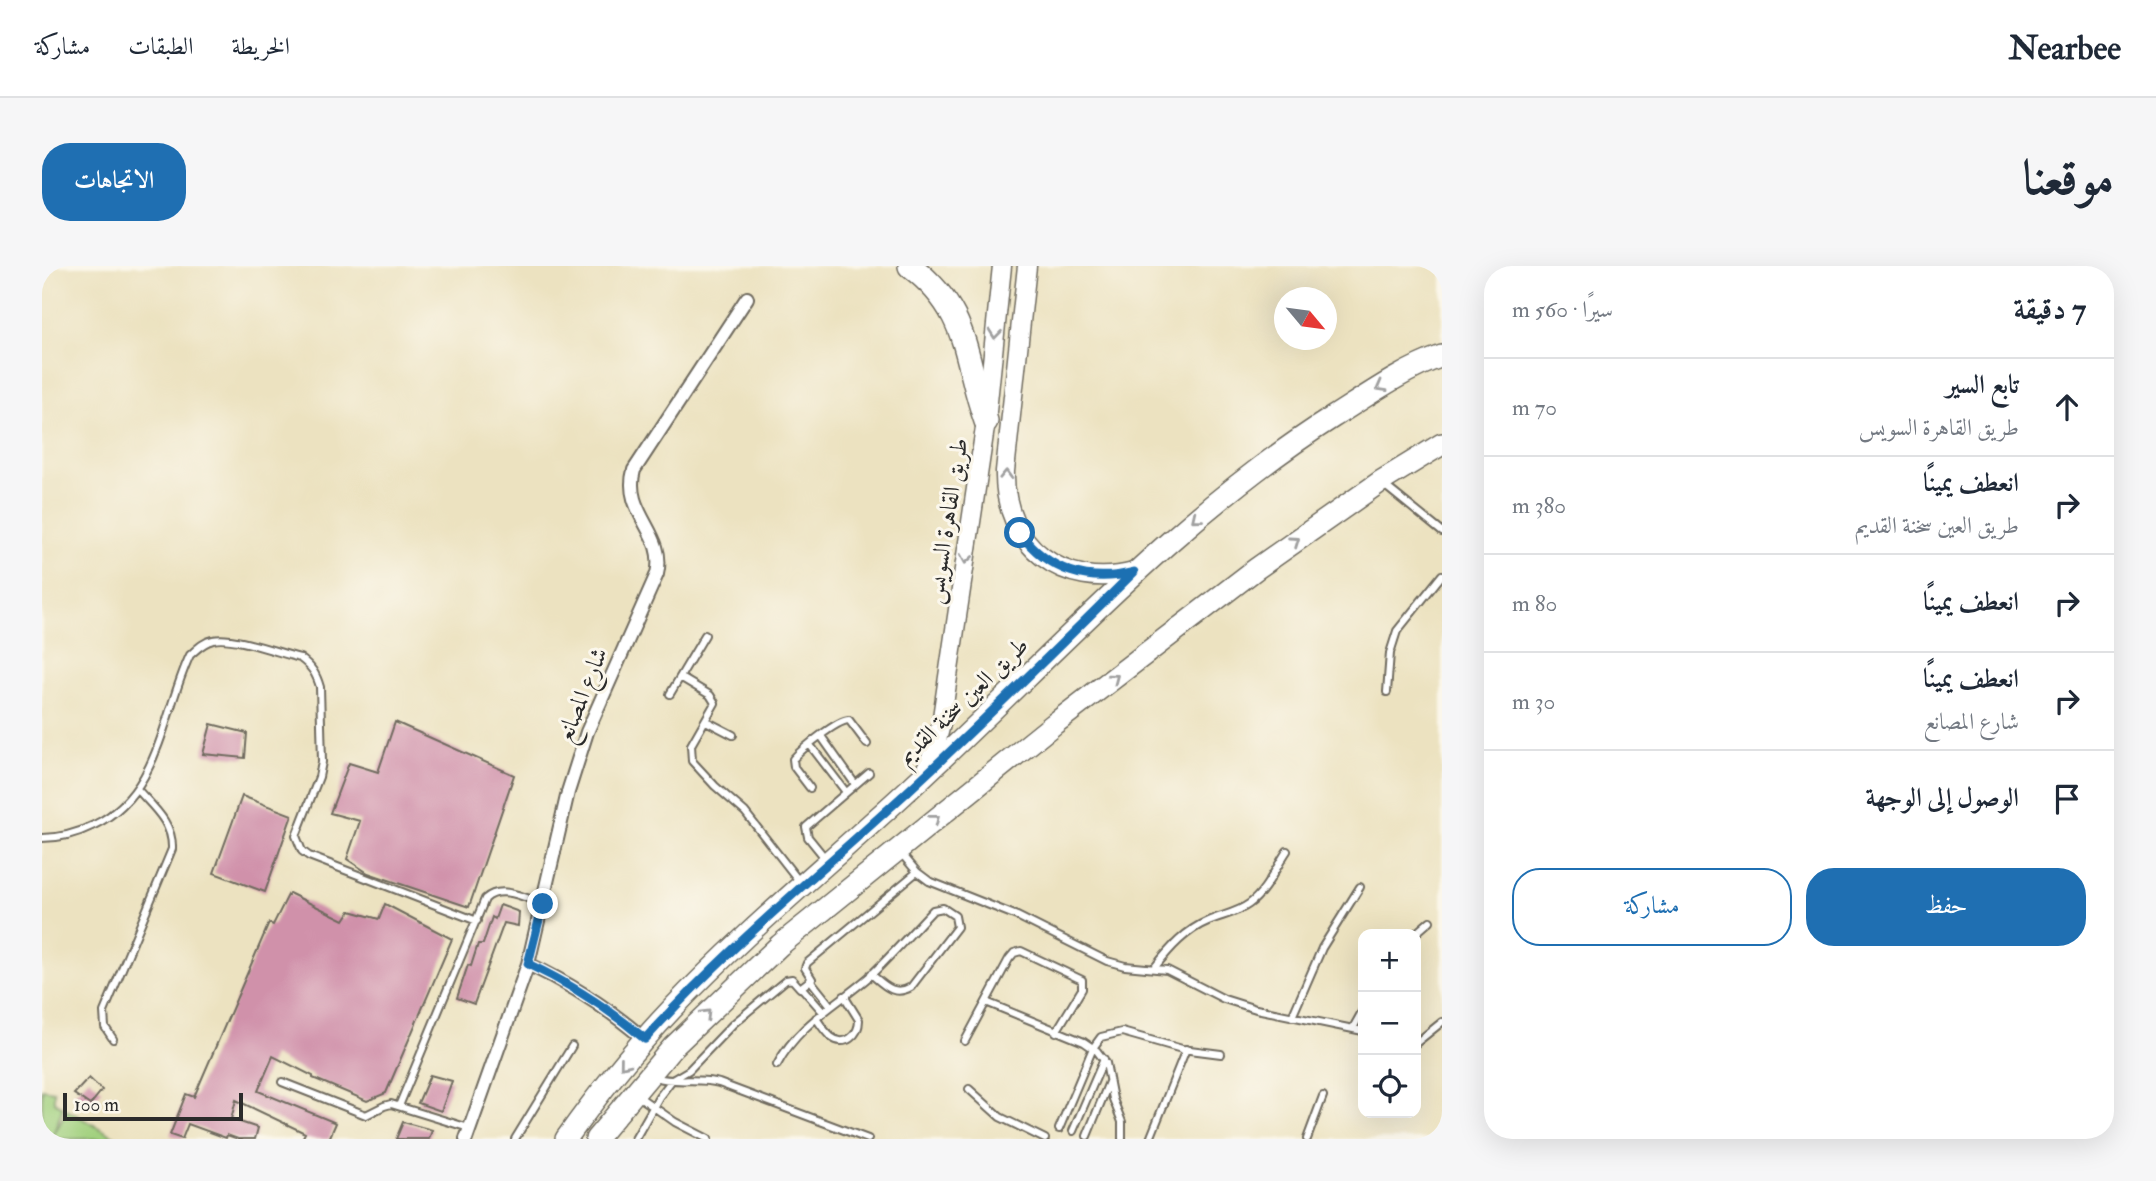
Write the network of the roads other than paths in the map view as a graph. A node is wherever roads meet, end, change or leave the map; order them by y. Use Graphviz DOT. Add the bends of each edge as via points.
graph roads {
  1 [pos="910,266"];
  2 [pos="1002,266"];
  3 [pos="1027,266"];
  4 [pos="747,298"];
  5 [pos="1442,356"];
  6 [pos="986,421"];
  7 [pos="1442,444"];
  8 [pos="1380,482"];
  9 [pos="1442,532"];
  10 [pos="1134,572"];
  11 [pos="1442,575"];
  12 [pos="705,635"];
  13 [pos="680,677"];
  14 [pos="1387,692"];
  15 [pos="670,694"];
  16 [pos="706,721"];
  17 [pos="733,735"];
  18 [pos="821,736"];
  19 [pos="867,744"];
  20 [pos="810,745"];
  21 [pos="869,773"];
  22 [pos="920,779"];
  23 [pos="855,784"];
  24 [pos="810,788"];
  25 [pos="138,790"];
  26 [pos="846,792"];
  27 [pos="42,838"];
  28 [pos="897,848"];
  29 [pos="1287,850"];
  30 [pos="829,862"];
  31 [pos="917,872"];
  32 [pos="802,885"];
  33 [pos="1360,887"];
  34 [pos="543,904"];
  35 [pos="477,921"];
  36 [pos="1430,921"];
  37 [pos="1421,929"];
  38 [pos="528,964"];
  39 [pos="1155,967"];
  40 [pos="871,974"];
  41 [pos="811,981"];
  42 [pos="802,988"];
  43 [pos="844,996"];
  44 [pos="986,1002"];
  45 [pos="831,1006"];
  46 [pos="823,1012"];
  47 [pos="1292,1017"];
  48 [pos="816,1018"];
  49 [pos="1358,1019"];
  50 [pos="1442,1022"];
  51 [pos="1353,1028"];
  52 [pos="1358,1030"];
  53 [pos="1056,1032"];
  54 [pos="113,1039"];
  55 [pos="645,1039"];
  56 [pos="1421,1039"];
  57 [pos="965,1041"];
  58 [pos="572,1046"];
  59 [pos="1093,1048"];
  60 [pos="1186,1049"];
  61 [pos="1221,1054"];
  62 [pos="1104,1059"];
  63 [pos="777,1065"];
  64 [pos="648,1075"];
  65 [pos="672,1080"];
  66 [pos="1110,1081"];
  67 [pos="282,1082"];
  68 [pos="969,1089"];
  69 [pos="634,1093"];
  70 [pos="1323,1096"];
  71 [pos="399,1106"];
  72 [pos="653,1108"];
  73 [pos="1059,1129"];
  74 [pos="1073,1131"];
  75 [pos="468,1134"];
  76 [pos="1087,1136"];
  77 [pos="515,1139"];
  78 [pos="566,1139"];
  79 [pos="596,1139"];
  80 [pos="635,1139"];
  81 [pos="708,1139"];
  82 [pos="868,1139"];
  83 [pos="1045,1139"];
  84 [pos="1122,1139"];
  85 [pos="1150,1139"];
  86 [pos="1307,1139"];
  1 -- 6 [label="highway" via="946,302 959,324"];
  2 -- 6 [label="main road, طريق القاهرة السويس, one-way"];
  10 -- 3 [label="main road, طريق القاهرة السويس, one-way" via="1096,578 1058,567 1028,544 1010,510 1005,484"];
  4 -- 34 [label="street, شارع المصانع" via="634,470 633,501 657,544 659,566 587,732 568,792"];
  5 -- 10 [label="main road, طريق العين سخنة القديم, one-way" via="1376,389 1286,447"];
  6 -- 22 [label="main road, طريق القاهرة السويس, one-way" via="941,724"];
  7 -- 8 [label="main road"];
  8 -- 9 [label="lane"];
  28 -- 8 [label="main road, one-way" via="1245,577"];
  10 -- 22 [label="main road, طريق العين سخنة القديم"];
  11 -- 14 [label="lane" via="1397,631"];
  12 -- 13 [label="lane"];
  13 -- 15 [label="lane"];
  13 -- 16 [label="lane" via="712,697 714,706"];
  16 -- 17 [label="lane"];
  16 -- 32 [label="lane" via="691,745 692,761 745,813"];
  18 -- 19 [label="lane" via="849,720"];
  18 -- 20 [label="lane"];
  18 -- 23 [label="lane"];
  20 -- 24 [label="lane" via="793,762"];
  20 -- 26 [label="lane"];
  21 -- 23 [label="lane"];
  22 -- 30 [label="main road, طريق العين سخنة القديم"];
  23 -- 26 [label="lane"];
  25 -- 27 [label="lane" via="104,820 79,832"];
  25 -- 35 [label="lane" via="184,668 200,645 227,639 300,658 317,675 320,687 322,747 319,777 296,836 302,851"];
  25 -- 54 [label="lane" via="167,824 172,849 104,1012 105,1027"];
  26 -- 30 [label="lane" via="806,827 808,837"];
  28 -- 31 [label="lane"];
  64 -- 28 [label="main road, one-way" via="780,945"];
  29 -- 39 [label="lane" via="1254,900 1191,930"];
  30 -- 32 [label="main road, طريق العين سخنة القديم"];
  31 -- 39 [label="lane" via="1107,961"];
  31 -- 41 [label="lane" via="807,963"];
  32 -- 55 [label="main road, طريق العين سخنة القديم"];
  33 -- 47 [label="lane" via="1322,948"];
  34 -- 35 [label="lane" via="498,891 485,899"];
  34 -- 38 [label="street, شارع المصانع"];
  35 -- 71 [label="lane"];
  36 -- 37 [label="lane"];
  38 -- 55 [label="street" via="599,1002"];
  38 -- 75 [label="street, شارع المصانع"];
  39 -- 47 [label="lane" via="1224,999"];
  40 -- 40 [label="lane" via="933,910 943,908 955,916 957,927 911,987 891,990"];
  40 -- 43 [label="lane"];
  41 -- 42 [label="lane"];
  41 -- 45 [label="lane"];
  42 -- 46 [label="lane"];
  42 -- 65 [label="lane" via="792,979 786,980 689,1070"];
  43 -- 45 [label="lane"];
  43 -- 48 [label="lane" via="859,1020 853,1037 835,1040"];
  44 -- 53 [label="lane"];
  44 -- 53 [label="lane" via="1011,956 1025,951 1083,983"];
  44 -- 57 [label="lane"];
  45 -- 46 [label="lane"];
  46 -- 48 [label="lane"];
  47 -- 51 [label="lane"];
  48 -- 63 [label="lane" via="792,1039"];
  49 -- 51 [label="lane"];
  50 -- 56 [label="lane"];
  51 -- 52 [label="lane"];
  53 -- 59 [label="lane"];
  55 -- 78 [label="main road, طريق العين سخنة القديم, one-way"];
  58 -- 77 [label="lane"];
  59 -- 60 [label="lane" via="1101,1037 1122,1032"];
  59 -- 62 [label="lane"];
  59 -- 73 [label="lane"];
  60 -- 61 [label="lane"];
  60 -- 85 [label="lane"];
  62 -- 66 [label="lane"];
  62 -- 74 [label="lane"];
  64 -- 65 [label="lane"];
  64 -- 69 [label="main road"];
  65 -- 72 [label="lane"];
  65 -- 82 [label="lane" via="719,1083"];
  66 -- 76 [label="lane"];
  66 -- 84 [label="lane"];
  67 -- 71 [label="lane" via="366,1115 384,1106"];
  68 -- 83 [label="lane" via="1000,1117"];
  69 -- 72 [label="lane"];
  69 -- 79 [label="main road"];
  70 -- 86 [label="lane"];
  71 -- 75 [label="lane"];
  72 -- 80 [label="lane"];
  72 -- 81 [label="lane"];
}
